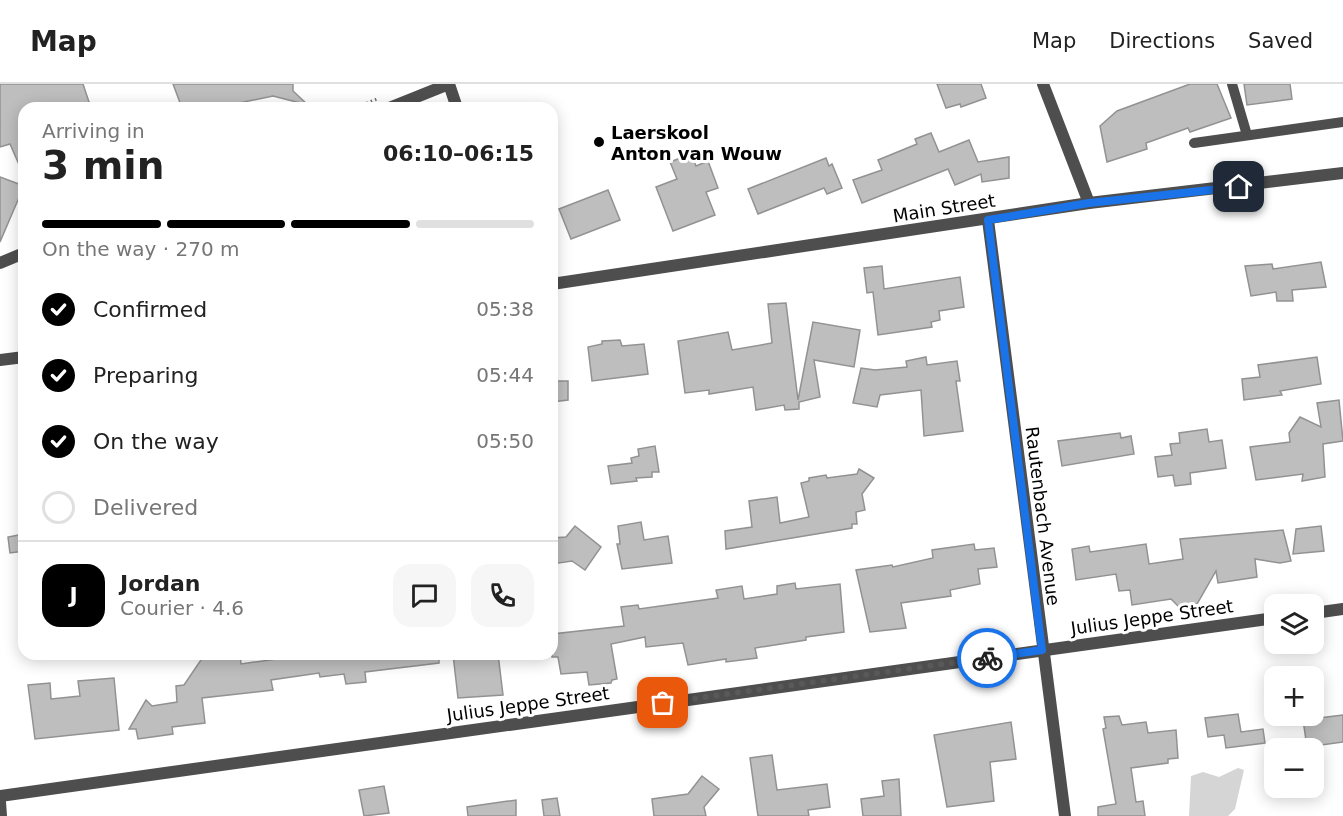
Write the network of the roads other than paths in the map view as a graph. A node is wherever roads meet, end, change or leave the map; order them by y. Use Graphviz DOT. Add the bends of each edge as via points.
graph roads {
  1 [pos="449,84"];
  2 [pos="1043,84"];
  3 [pos="1232,84"];
  4 [pos="404,102"];
  5 [pos="456,102"];
  6 [pos="1343,122"];
  7 [pos="1247,135"];
  8 [pos="1194,143"];
  9 [pos="1343,173"];
  10 [pos="1089,203"];
  11 [pos="988,220"];
  12 [pos="18,256"];
  13 [pos="0,263"];
  14 [pos="558,283"];
  15 [pos="18,358"];
  16 [pos="0,360"];
  17 [pos="1343,609"];
  18 [pos="1324,612"];
  19 [pos="1264,620"];
  20 [pos="1042,650"];
  21 [pos="0,796"];
  22 [pos="0,802"];
  23 [pos="1,816"];
  24 [pos="1065,816"];
  1 -- 4 [label="street"];
  1 -- 5 [label="street"];
  2 -- 10 [label="street"];
  3 -- 7 [label="lane"];
  6 -- 7 [label="lane"];
  7 -- 8 [label="lane"];
  9 -- 10 [label="street, Main Street"];
  10 -- 11 [label="street, Main Street"];
  11 -- 14 [label="street, Main Street"];
  11 -- 20 [label="street, Rautenbach Avenue"];
  12 -- 13 [label="street"];
  15 -- 16 [label="street"];
  17 -- 18 [label="street"];
  19 -- 20 [label="street, Julius Jeppe Street"];
  20 -- 21 [label="street, Julius Jeppe Street"];
  20 -- 24 [label="street, Rautenbach Avenue"];
  22 -- 23 [label="street"];
}
